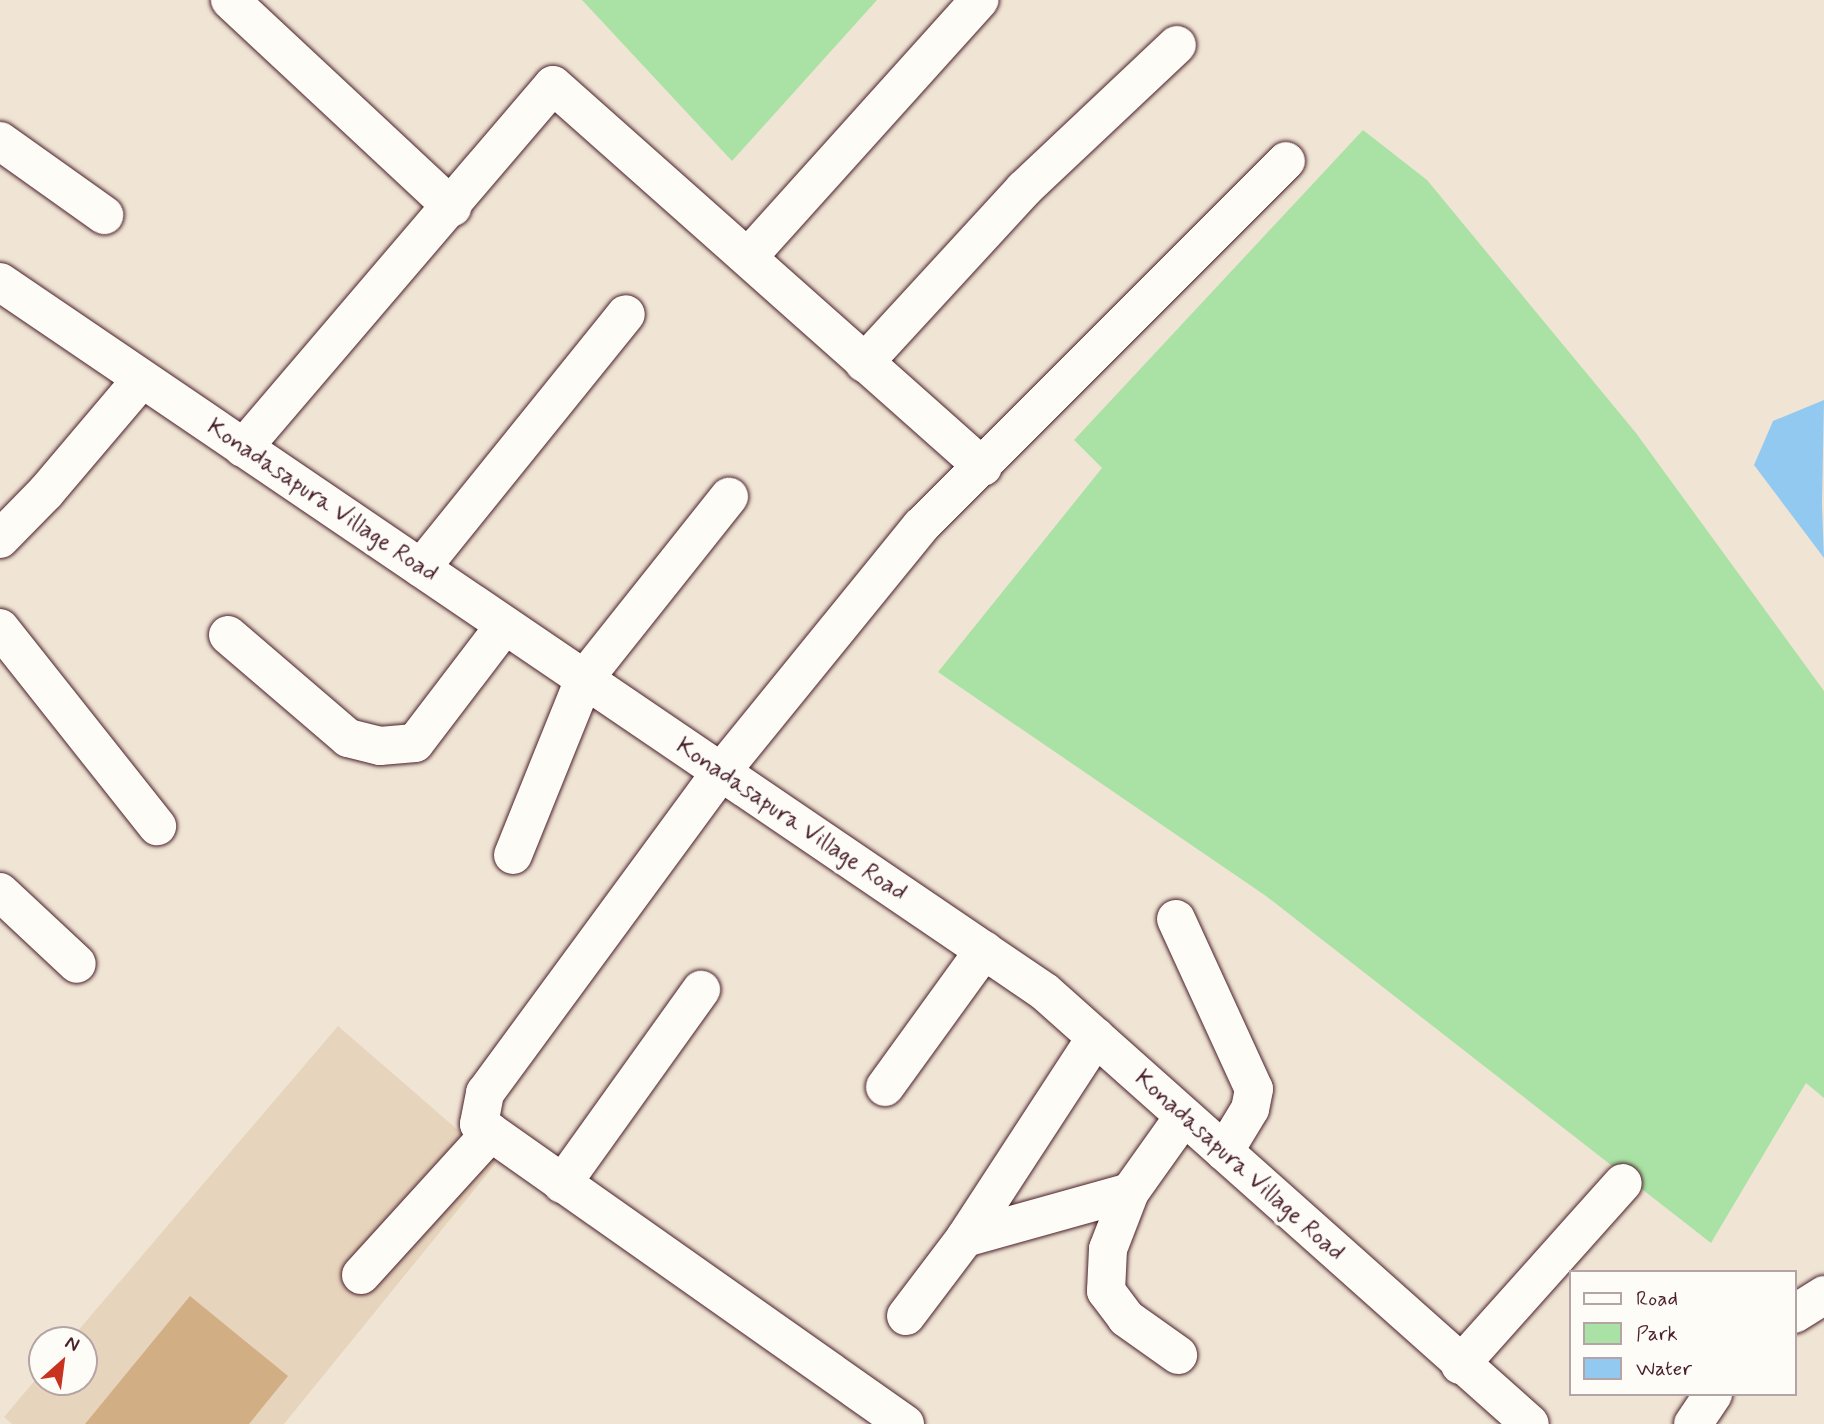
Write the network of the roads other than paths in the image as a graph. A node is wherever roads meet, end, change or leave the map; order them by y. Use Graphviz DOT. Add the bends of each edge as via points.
graph roads {
  1 [pos="230,0"];
  2 [pos="979,0"];
  3 [pos="1177,45"];
  4 [pos="0,141"];
  5 [pos="1286,161"];
  6 [pos="452,207"];
  7 [pos="104,215"];
  8 [pos="748,257"];
  9 [pos="0,282"];
  10 [pos="626,314"];
  11 [pos="864,363"];
  12 [pos="142,379"];
  13 [pos="243,448"];
  14 [pos="983,467"];
  15 [pos="729,497"];
  16 [pos="0,539"];
  17 [pos="421,568"];
  18 [pos="505,625"];
  19 [pos="0,628"];
  20 [pos="228,635"];
  21 [pos="584,679"];
  22 [pos="721,772"];
  23 [pos="157,826"];
  24 [pos="513,855"];
  25 [pos="0,892"];
  26 [pos="1176,919"];
  27 [pos="984,950"];
  28 [pos="77,964"];
  29 [pos="701,990"];
  30 [pos="1096,1037"];
  31 [pos="886,1087"];
  32 [pos="1184,1116"];
  33 [pos="492,1132"];
  34 [pos="1224,1152"];
  35 [pos="1623,1183"];
  36 [pos="562,1184"];
  37 [pos="1130,1192"];
  38 [pos="965,1238"];
  39 [pos="361,1275"];
  40 [pos="1824,1295"];
  41 [pos="1796,1313"];
  42 [pos="906,1316"];
  43 [pos="1178,1355"];
  44 [pos="1460,1365"];
  45 [pos="1712,1396"];
  46 [pos="905,1424"];
  47 [pos="1530,1424"];
  48 [pos="1693,1424"];
  1 -- 6 [label="street"];
  2 -- 8 [label="street"];
  3 -- 11 [label="street" via="1024,189"];
  4 -- 7 [label="street"];
  5 -- 14 [label="street"];
  6 -- 8 [label="street" via="553,85"];
  6 -- 13 [label="street"];
  8 -- 11 [label="street"];
  9 -- 12 [label="street, Konadasapura Village Road"];
  10 -- 17 [label="street"];
  11 -- 14 [label="street"];
  12 -- 13 [label="street, Konadasapura Village Road"];
  12 -- 16 [label="street"];
  13 -- 17 [label="street, Konadasapura Village Road"];
  14 -- 22 [label="street" via="921,526"];
  15 -- 21 [label="street"];
  17 -- 18 [label="street, Konadasapura Village Road"];
  18 -- 20 [label="street" via="415,743 380,746 348,738"];
  18 -- 21 [label="street, Konadasapura Village Road"];
  19 -- 23 [label="street"];
  21 -- 22 [label="street, Konadasapura Village Road"];
  21 -- 24 [label="street"];
  22 -- 27 [label="street, Konadasapura Village Road"];
  22 -- 33 [label="street" via="485,1093 479,1124"];
  25 -- 28 [label="street"];
  26 -- 34 [label="street" via="1254,1089 1250,1109"];
  27 -- 30 [label="street, Konadasapura Village Road" via="1045,992"];
  27 -- 31 [label="street"];
  29 -- 36 [label="street"];
  30 -- 32 [label="street, Konadasapura Village Road"];
  30 -- 38 [label="street"];
  32 -- 34 [label="street, Konadasapura Village Road"];
  32 -- 37 [label="street"];
  33 -- 36 [label="street"];
  33 -- 39 [label="street"];
  34 -- 44 [label="street, Konadasapura Village Road"];
  35 -- 44 [label="street"];
  36 -- 46 [label="street"];
  37 -- 38 [label="street"];
  37 -- 43 [label="street" via="1108,1249 1106,1291 1126,1318"];
  38 -- 42 [label="street"];
  40 -- 41 [label="street"];
  44 -- 47 [label="street, Konadasapura Village Road"];
  45 -- 48 [label="street"];
}
